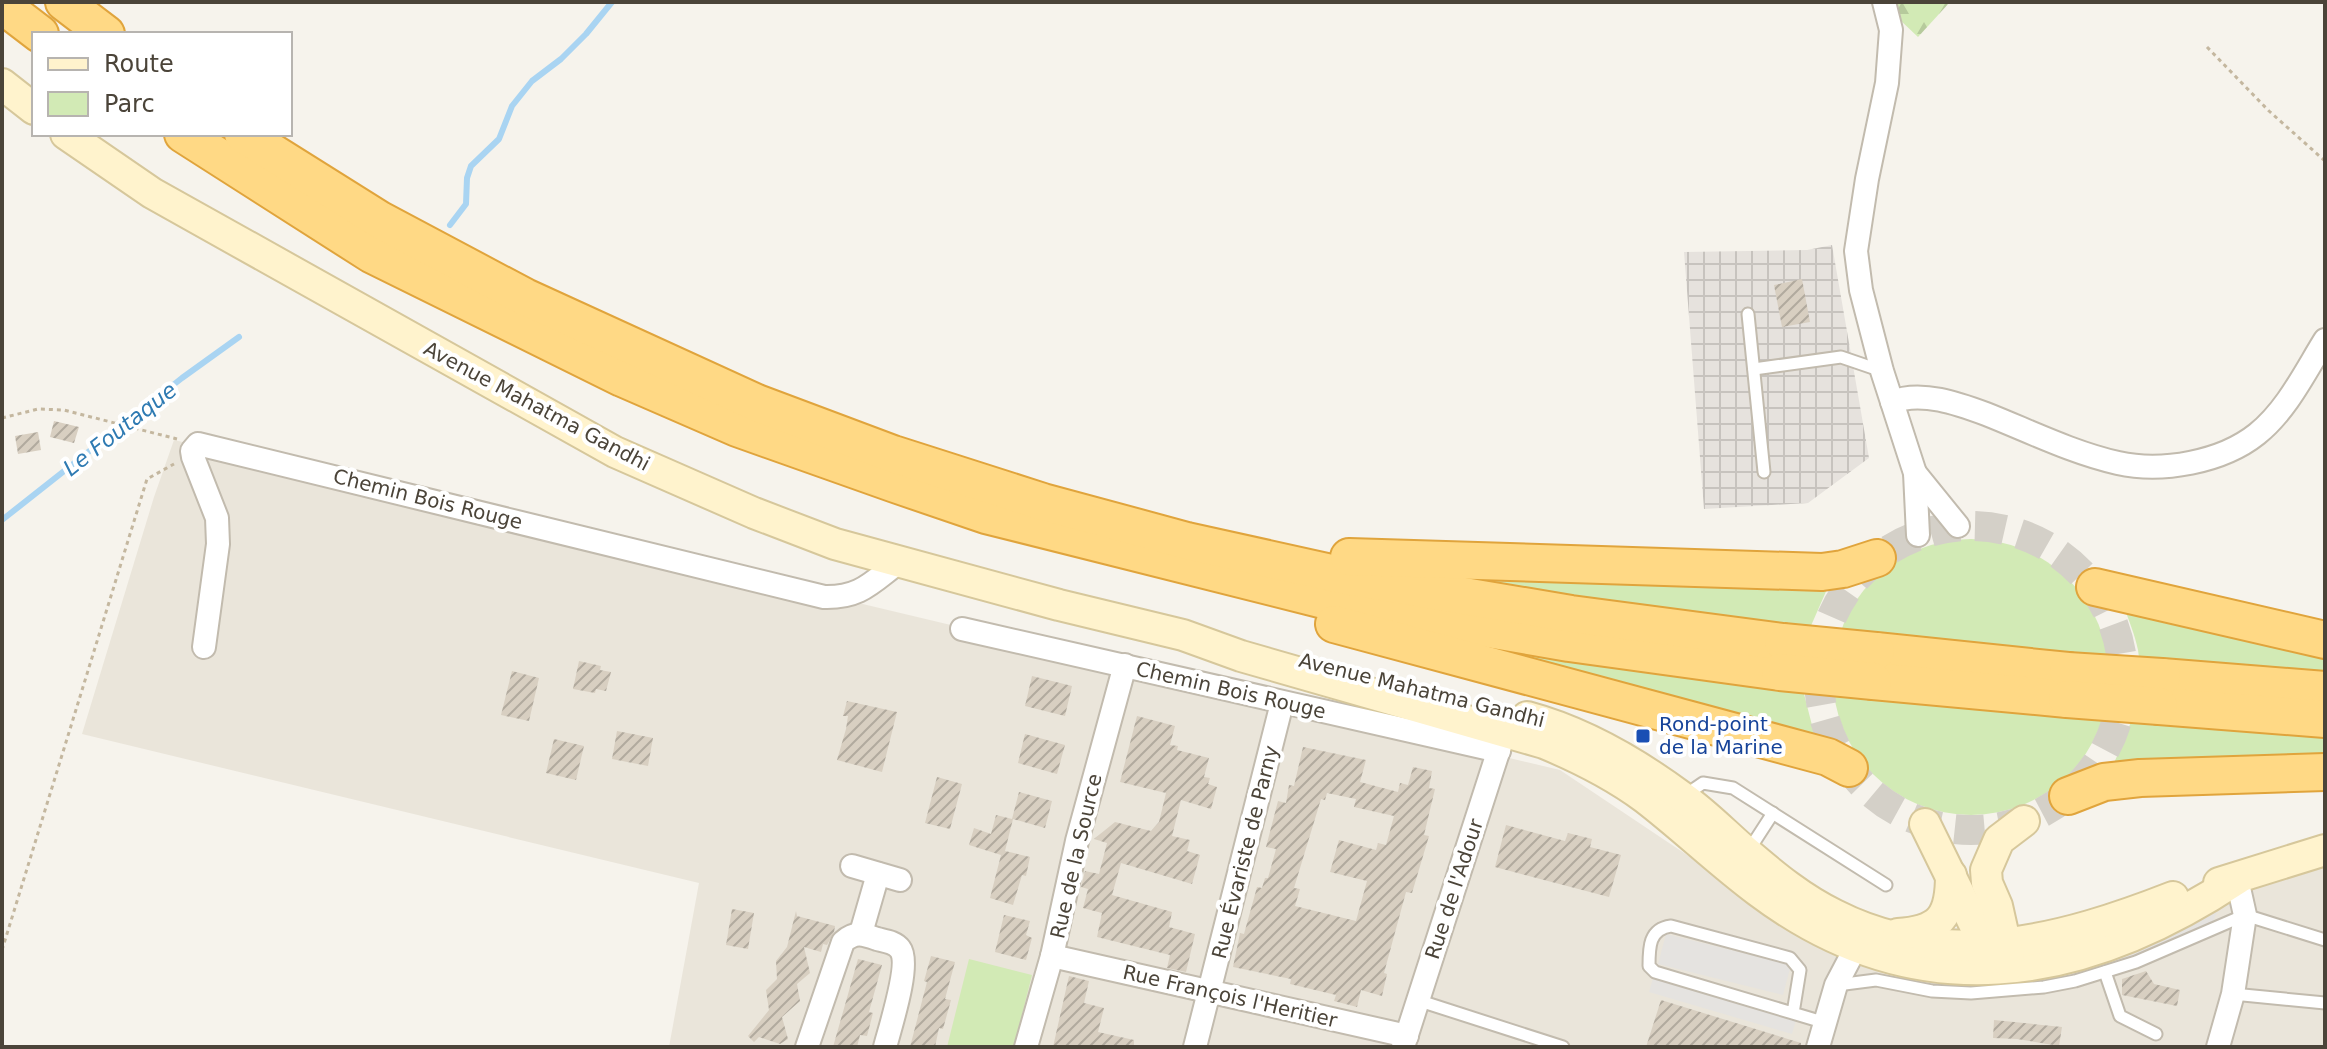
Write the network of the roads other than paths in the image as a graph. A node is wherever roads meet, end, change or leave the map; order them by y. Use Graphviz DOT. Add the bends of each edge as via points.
graph roads {
  1 [pos="64,2"];
  2 [pos="1884,2"];
  3 [pos="2,5"];
  4 [pos="37,32"];
  5 [pos="103,32"];
  6 [pos="2,84"];
  7 [pos="32,107"];
  8 [pos="69,136"];
  9 [pos="186,136"];
  10 [pos="246,136"];
  11 [pos="1748,314"];
  12 [pos="2325,340"];
  13 [pos="1754,369"];
  14 [pos="1882,371"];
  15 [pos="1892,402"];
  16 [pos="757,403"];
  17 [pos="1764,472"];
  18 [pos="1915,473"];
  19 [pos="986,515"];
  20 [pos="1958,526"];
  21 [pos="1918,535"];
  22 [pos="1877,558"];
  23 [pos="899,562"];
  24 [pos="2095,587"];
  25 [pos="962,629"];
  26 [pos="1183,635"];
  27 [pos="2325,640"];
  28 [pos="204,647"];
  29 [pos="1782,657"];
  30 [pos="1125,665"];
  31 [pos="2325,690"];
  32 [pos="2160,692"];
  33 [pos="1282,703"];
  34 [pos="2325,719"];
  35 [pos="1502,741"];
  36 [pos="1849,768"];
  37 [pos="2325,772"];
  38 [pos="2068,796"];
  39 [pos="1663,798"];
  40 [pos="1773,813"];
  41 [pos="2024,821"];
  42 [pos="1925,824"];
  43 [pos="2325,850"];
  44 [pos="1747,853"];
  45 [pos="852,866"];
  46 [pos="1951,875"];
  47 [pos="2237,879"];
  48 [pos="1886,885"];
  49 [pos="1997,906"];
  50 [pos="2245,915"];
  51 [pos="2104,923"];
  52 [pos="861,933"];
  53 [pos="2325,940"];
  54 [pos="1923,942"];
  55 [pos="1856,947"];
  56 [pos="1052,956"];
  57 [pos="1999,957"];
  58 [pos="1888,959"];
  59 [pos="2105,972"];
  60 [pos="1836,985"];
  61 [pos="1211,991"];
  62 [pos="2233,994"];
  63 [pos="1417,1000"];
  64 [pos="2325,1003"];
  65 [pos="1793,1013"];
  66 [pos="1826,1023"];
  67 [pos="2156,1034"];
  68 [pos="1405,1041"];
  69 [pos="807,1047"];
  70 [pos="885,1047"];
  71 [pos="1026,1047"];
  72 [pos="1195,1047"];
  73 [pos="1563,1047"];
  74 [pos="1818,1047"];
  75 [pos="2218,1047"];
  1 -- 5 [label="highway"];
  2 -- 14 [label="street" via="1891,30 1887,83 1856,251"];
  3 -- 4 [label="highway"];
  6 -- 7 [label="main road"];
  8 -- 23 [label="main road, Avenue Mahatma Gandhi" via="152,193 615,452 754,513"];
  9 -- 19 [label="highway" via="371,254 622,378 737,428"];
  10 -- 16 [label="highway" via="380,220 525,297"];
  11 -- 13 [label="lane"];
  12 -- 15 [label="street" via="2283,407 2257,434 2202,461 2177,466 2120,464 1951,400"];
  13 -- 14 [label="lane" via="1841,357"];
  13 -- 17 [label="lane"];
  14 -- 15 [label="street"];
  15 -- 18 [label="street"];
  16 -- 22 [label="highway" via="1134,512 1262,543 1359,558 1822,572"];
  16 -- 29 [label="highway" via="908,459 1187,541 1345,576"];
  18 -- 20 [label="street"];
  18 -- 21 [label="street"];
  19 -- 29 [label="highway" via="1332,602 1569,643"];
  19 -- 36 [label="highway" via="1044,543 1153,576 1828,757"];
  23 -- 26 [label="main road, Avenue Mahatma Gandhi"];
  23 -- 28 [label="street, Chemin Bois Rouge" via="863,590 824,597 201,444 194,447 193,457 217,518 218,544"];
  24 -- 27 [label="highway"];
  25 -- 30 [label="street, Chemin Bois Rouge"];
  26 -- 35 [label="main road, Avenue Mahatma Gandhi"];
  26 -- 39 [label="main road, Avenue Mahatma Gandhi" via="1331,666 1552,724 1607,750"];
  29 -- 32 [label="highway, bridge"];
  30 -- 33 [label="street, Chemin Bois Rouge"];
  30 -- 56 [label="street, Rue de la Source"];
  31 -- 32 [label="highway"];
  32 -- 34 [label="highway"];
  33 -- 35 [label="street, Chemin Bois Rouge"];
  33 -- 61 [label="street, Rue Évariste de Parny"];
  35 -- 39 [label="main road, Avenue Mahatma Gandhi" via="1544,743"];
  35 -- 63 [label="street, Rue de l'Adour"];
  37 -- 38 [label="highway" via="2140,778 2104,782"];
  39 -- 40 [label="lane" via="1703,783 1718,784"];
  39 -- 44 [label="main road, Avenue Mahatma Gandhi" via="1724,851"];
  39 -- 55 [label="main road, Avenue Mahatma Gandhi" via="1746,882 1796,918"];
  40 -- 44 [label="lane"];
  40 -- 48 [label="lane"];
  41 -- 49 [label="main road" via="1999,840 1986,870"];
  42 -- 46 [label="main road"];
  43 -- 47 [label="main road, Avenue Mahatma Gandhi"];
  44 -- 58 [label="main road, Avenue Mahatma Gandhi" via="1790,888 1861,927"];
  45 -- 52 [label="street" via="889,877"];
  46 -- 57 [label="main road"];
  46 -- 58 [label="main road" via="1946,914"];
  47 -- 50 [label="street"];
  47 -- 51 [label="main road, Avenue Mahatma Gandhi"];
  47 -- 57 [label="main road, Avenue Mahatma Gandhi" via="2168,920 2077,956 2041,965"];
  49 -- 51 [label="main road" via="2034,929 2087,920"];
  49 -- 57 [label="main road"];
  50 -- 53 [label="lane"];
  50 -- 59 [label="lane"];
  50 -- 62 [label="street"];
  51 -- 57 [label="main road, Avenue Mahatma Gandhi"];
  52 -- 69 [label="street" via="843,942"];
  52 -- 70 [label="street" via="896,945 903,955"];
  54 -- 55 [label="main road" via="1903,950 1869,939"];
  54 -- 57 [label="main road, Avenue Mahatma Gandhi"];
  54 -- 58 [label="main road, Avenue Mahatma Gandhi"];
  55 -- 58 [label="main road, Avenue Mahatma Gandhi"];
  55 -- 60 [label="street"];
  56 -- 61 [label="street, Rue François l'Heritier"];
  56 -- 71 [label="street, Rue de la Source"];
  57 -- 58 [label="main road, Avenue Mahatma Gandhi" via="1923,965"];
  58 -- 59 [label="lane" via="1932,991 2013,991"];
  58 -- 60 [label="lane" via="1876,980"];
  59 -- 67 [label="lane" via="2120,1016"];
  60 -- 66 [label="street"];
  61 -- 68 [label="street, Rue François l'Heritier"];
  61 -- 72 [label="street, Rue Évariste de Parny"];
  62 -- 64 [label="lane"];
  62 -- 75 [label="street"];
  63 -- 68 [label="street, Rue de l'Adour"];
  63 -- 73 [label="lane"];
  65 -- 65 [label="lane" via="1800,970 1790,958 1671,926 1652,936 1649,966 1655,972"];
  65 -- 66 [label="lane"];
  66 -- 74 [label="street"];
}
